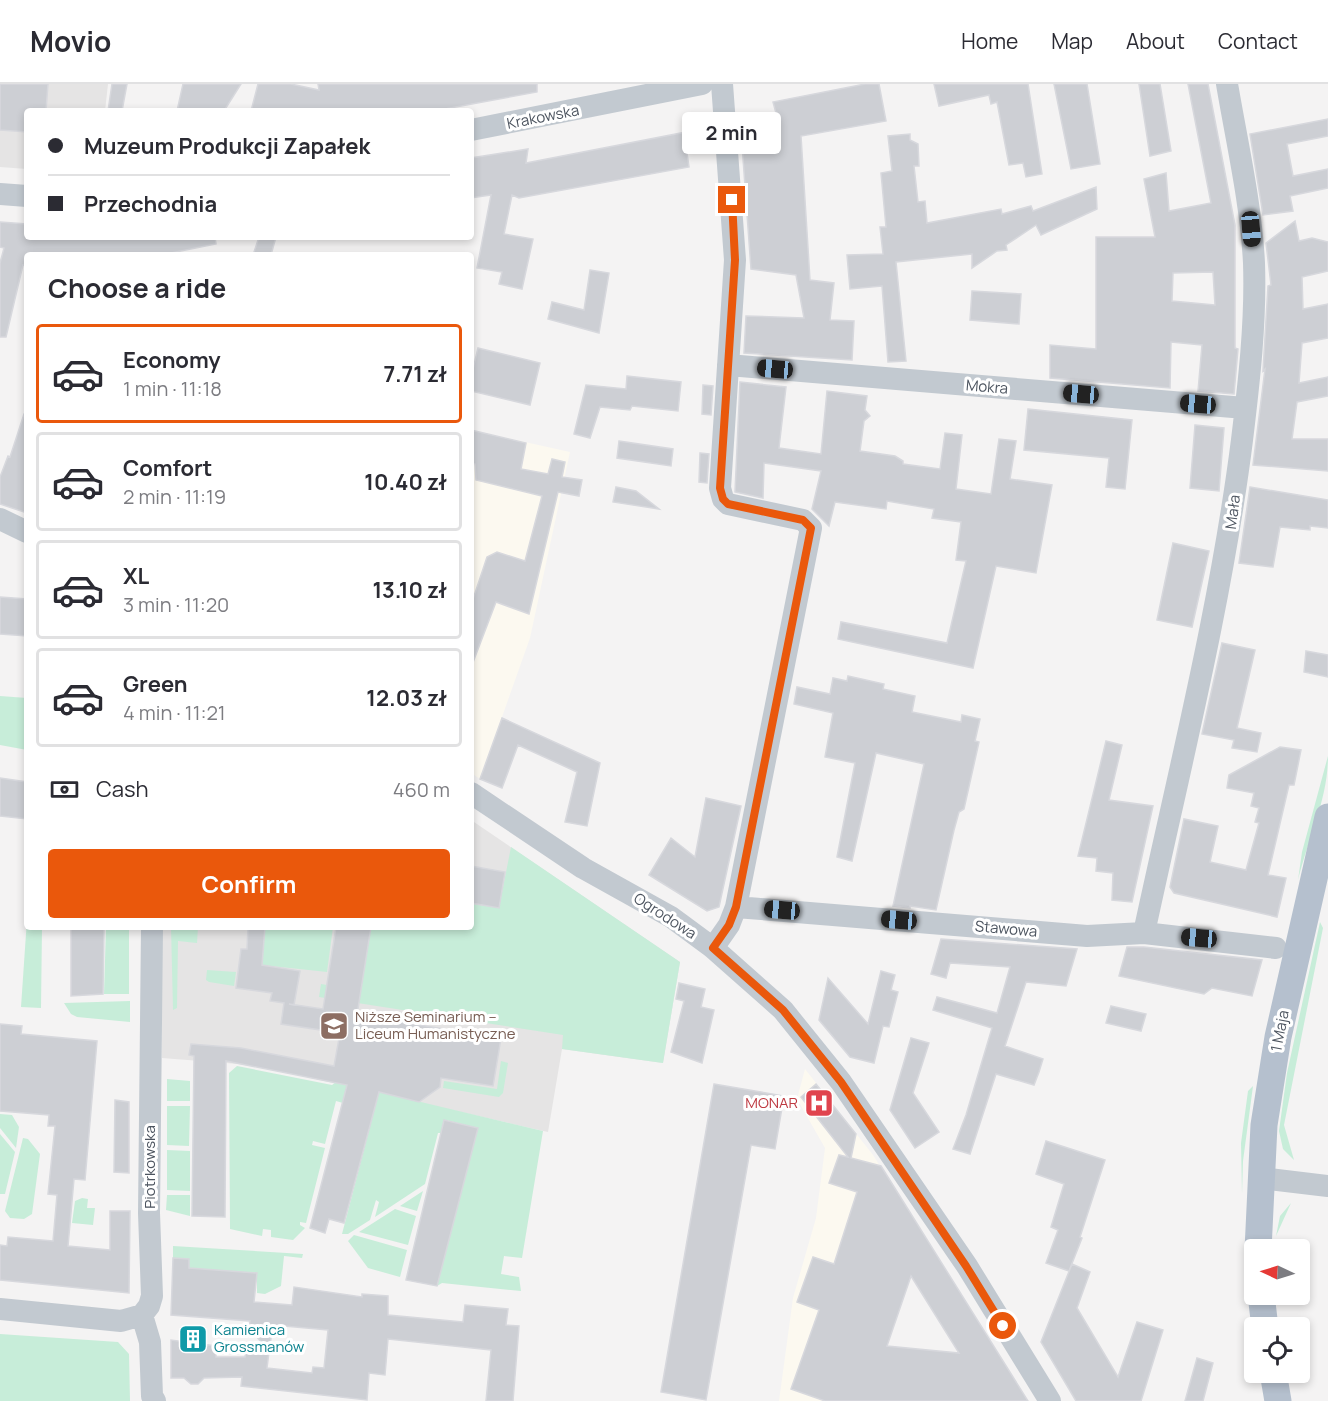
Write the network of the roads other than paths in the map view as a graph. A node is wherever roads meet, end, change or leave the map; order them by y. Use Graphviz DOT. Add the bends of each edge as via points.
graph roads {
  1 [pos="702,84"];
  2 [pos="722,84"];
  3 [pos="1227,84"];
  4 [pos="613,94"];
  5 [pos="474,129"];
  6 [pos="0,194"];
  7 [pos="24,196"];
  8 [pos="728,365"];
  9 [pos="1245,408"];
  10 [pos="0,519"];
  11 [pos="24,531"];
  12 [pos="474,795"];
  13 [pos="1328,817"];
  14 [pos="736,907"];
  15 [pos="152,930"];
  16 [pos="1144,933"];
  17 [pos="713,948"];
  18 [pos="1276,948"];
  19 [pos="1260,1178"];
  20 [pos="1328,1185"];
  21 [pos="1258,1239"];
  22 [pos="0,1309"];
  23 [pos="142,1315"];
  24 [pos="1275,1383"];
  25 [pos="155,1401"];
  26 [pos="1050,1401"];
  27 [pos="1278,1401"];
  1 -- 4 [label="street, Krakowska"];
  2 -- 8 [label="street" via="735,260"];
  3 -- 9 [label="street, Mała" via="1254,264"];
  4 -- 5 [label="street, Krakowska"];
  6 -- 7 [label="street"];
  8 -- 9 [label="street, Mokra"];
  8 -- 14 [label="street" via="720,488 723,499 728,504 803,520 811,528"];
  9 -- 16 [label="street, Mała" via="1230,534"];
  10 -- 11 [label="street"];
  12 -- 17 [label="street, Ogrodowa" via="583,868 671,917"];
  13 -- 19 [label="main road, 1 Maja" via="1278,1037"];
  14 -- 16 [label="street, Stawowa" via="1087,936"];
  14 -- 17 [label="street"];
  15 -- 23 [label="street, Piotrkowska" via="152,1296"];
  16 -- 18 [label="street, Stawowa"];
  17 -- 26 [label="street, Ogrodowa" via="783,1010 841,1082 966,1266"];
  19 -- 20 [label="street"];
  19 -- 21 [label="main road, 1 Maja"];
  22 -- 23 [label="street" via="121,1321"];
  23 -- 25 [label="street" via="150,1342"];
  24 -- 27 [label="main road"];
}
